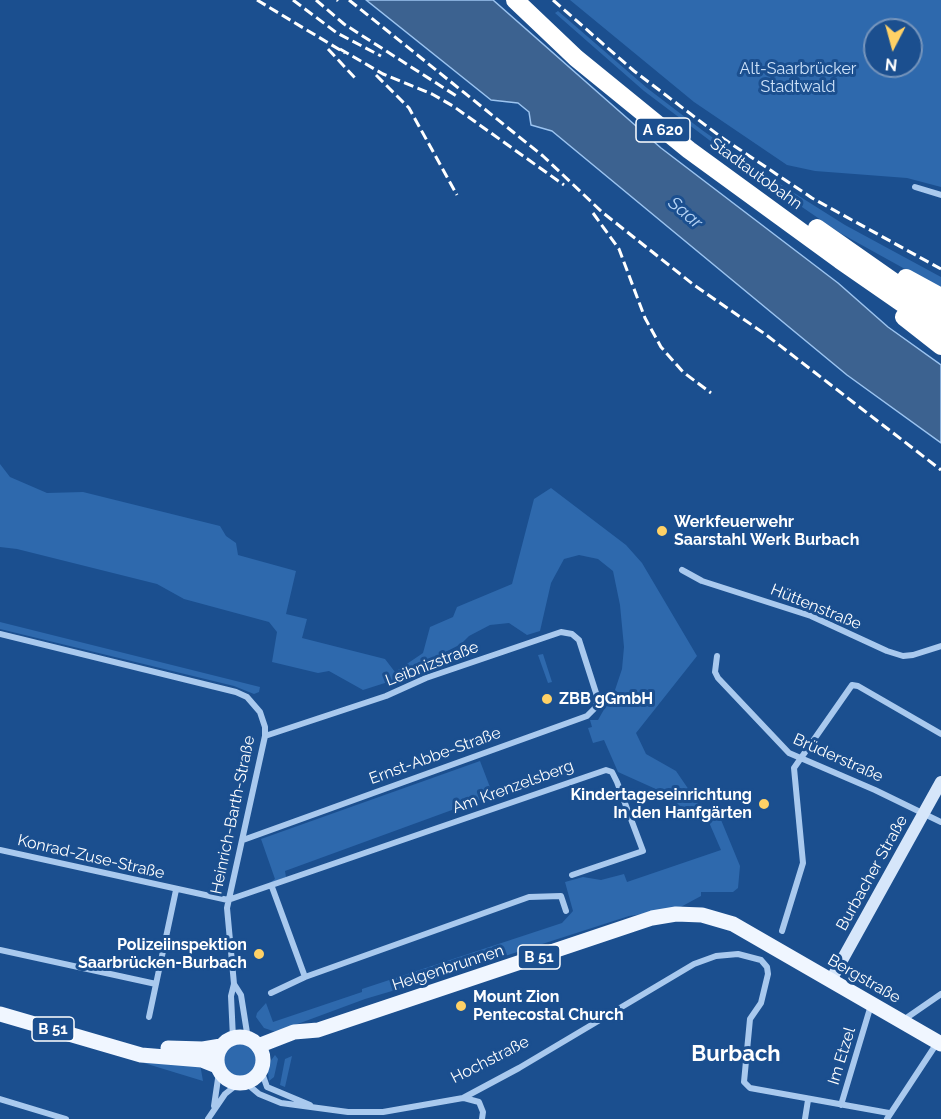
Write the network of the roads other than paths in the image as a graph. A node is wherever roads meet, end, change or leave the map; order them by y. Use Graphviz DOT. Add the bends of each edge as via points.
graph roads {
  1 [pos="515,0"];
  2 [pos="533,0"];
  3 [pos="915,188"];
  4 [pos="941,195"];
  5 [pos="843,255"];
  6 [pos="941,297"];
  7 [pos="941,315"];
  8 [pos="941,330"];
  9 [pos="941,346"];
  10 [pos="682,570"];
  11 [pos="0,634"];
  12 [pos="941,646"];
  13 [pos="717,656"];
  14 [pos="589,669"];
  15 [pos="941,734"];
  16 [pos="265,736"];
  17 [pos="800,758"];
  18 [pos="941,782"];
  19 [pos="924,813"];
  20 [pos="941,822"];
  21 [pos="243,840"];
  22 [pos="0,850"];
  23 [pos="572,875"];
  24 [pos="273,887"];
  25 [pos="176,890"];
  26 [pos="228,900"];
  27 [pos="566,911"];
  28 [pos="782,931"];
  29 [pos="770,945"];
  30 [pos="0,950"];
  31 [pos="305,976"];
  32 [pos="831,980"];
  33 [pos="156,984"];
  34 [pos="234,984"];
  35 [pos="271,993"];
  36 [pos="941,994"];
  37 [pos="871,1004"];
  38 [pos="0,1014"];
  39 [pos="149,1017"];
  40 [pos="902,1021"];
  41 [pos="306,1033"];
  42 [pos="240,1042"];
  43 [pos="939,1043"];
  44 [pos="106,1044"];
  45 [pos="262,1066"];
  46 [pos="218,1069"];
  47 [pos="242,1083"];
  48 [pos="463,1098"];
  49 [pos="0,1099"];
  50 [pos="808,1100"];
  51 [pos="841,1105"];
  52 [pos="214,1106"];
  53 [pos="314,1107"];
  54 [pos="888,1116"];
  55 [pos="66,1119"];
  56 [pos="208,1119"];
  57 [pos="482,1119"];
  58 [pos="805,1119"];
  1 -- 5 [label="highway, Stadtautobahn / A 620" via="632,105"];
  2 -- 5 [label="highway, Stadtautobahn / A 620" via="639,96"];
  3 -- 4 [label="street"];
  5 -- 6 [label="highway"];
  5 -- 7 [label="highway, A 620"];
  5 -- 8 [label="highway, A 620"];
  5 -- 9 [label="highway" via="867,288"];
  10 -- 12 [label="street, Hüttenstraße" via="702,581 811,616 903,656"];
  11 -- 16 [label="street, Heinrich-Barth-Straße" via="236,692 247,697 260,712"];
  13 -- 17 [label="street, Brüderstraße" via="718,678 781,747"];
  14 -- 16 [label="street, Leibnizstraße" via="579,640 566,632 555,633"];
  14 -- 21 [label="street, Ernst-Abbe-Straße" via="597,696 590,714"];
  15 -- 17 [label="street" via="852,685"];
  16 -- 21 [label="street, Heinrich-Barth-Straße"];
  17 -- 19 [label="street, Brüderstraße"];
  17 -- 28 [label="street" via="794,768 803,863"];
  18 -- 19 [label="main road, Burbacher Straße"];
  19 -- 20 [label="street, Brüderstraße"];
  19 -- 32 [label="main road, Burbacher Straße"];
  21 -- 26 [label="street, Heinrich-Barth-Straße"];
  22 -- 25 [label="street, Konrad-Zuse-Straße"];
  23 -- 24 [label="street, Am Krenzelsberg" via="643,851 612,772 606,770"];
  24 -- 26 [label="street, Am Krenzelsberg"];
  24 -- 31 [label="street"];
  25 -- 26 [label="street, Konrad-Zuse-Straße"];
  25 -- 33 [label="street, Konrad-Zuse-Straße"];
  26 -- 34 [label="street, Heinrich-Barth-Straße"];
  27 -- 31 [label="street" via="561,896 529,897"];
  29 -- 32 [label="main road, Bergstraße / B 51"];
  29 -- 41 [label="main road, Helgenbrunnen / B 51" via="718,919 666,915"];
  30 -- 33 [label="street"];
  31 -- 35 [label="street"];
  32 -- 37 [label="main road, Bergstraße / B 51"];
  33 -- 39 [label="street, Konrad-Zuse-Straße"];
  34 -- 42 [label="street, Heinrich-Barth-Straße" via="231,996"];
  34 -- 42 [label="street, Heinrich-Barth-Straße" via="241,995"];
  36 -- 40 [label="street"];
  37 -- 40 [label="main road, Bergstraße / B 51"];
  37 -- 51 [label="street, Im Etzel"];
  38 -- 44 [label="main road, B 51"];
  40 -- 43 [label="main road, Bergstraße / B 51"];
  41 -- 42 [label="main road, Helgenbrunnen / B 51"];
  41 -- 45 [label="main road, Helgenbrunnen / B 51" via="298,1041 276,1049"];
  42 -- 44 [label="main road, B 51" via="199,1049"];
  42 -- 45 [label="main road"];
  42 -- 46 [label="main road" via="216,1058"];
  43 -- 54 [label="street"];
  44 -- 46 [label="main road, B 51" via="141,1055 202,1060"];
  45 -- 47 [label="main road, B 51" via="253,1079"];
  45 -- 53 [label="street, Hochstraße" via="267,1087"];
  46 -- 47 [label="main road, B 51" via="230,1081"];
  46 -- 52 [label="street"];
  47 -- 52 [label="street"];
  47 -- 53 [label="street, Hochstraße" via="270,1100"];
  48 -- 50 [label="street, Hochstraße" via="694,964 726,954 750,956 765,963 768,974 764,996 750,1019 744,1082 750,1088"];
  48 -- 53 [label="street, Hochstraße" via="371,1113"];
  48 -- 57 [label="street" via="479,1102"];
  49 -- 55 [label="street"];
  50 -- 51 [label="street"];
  50 -- 58 [label="street"];
  51 -- 54 [label="street, Im Etzel"];
  52 -- 56 [label="street"];
}
